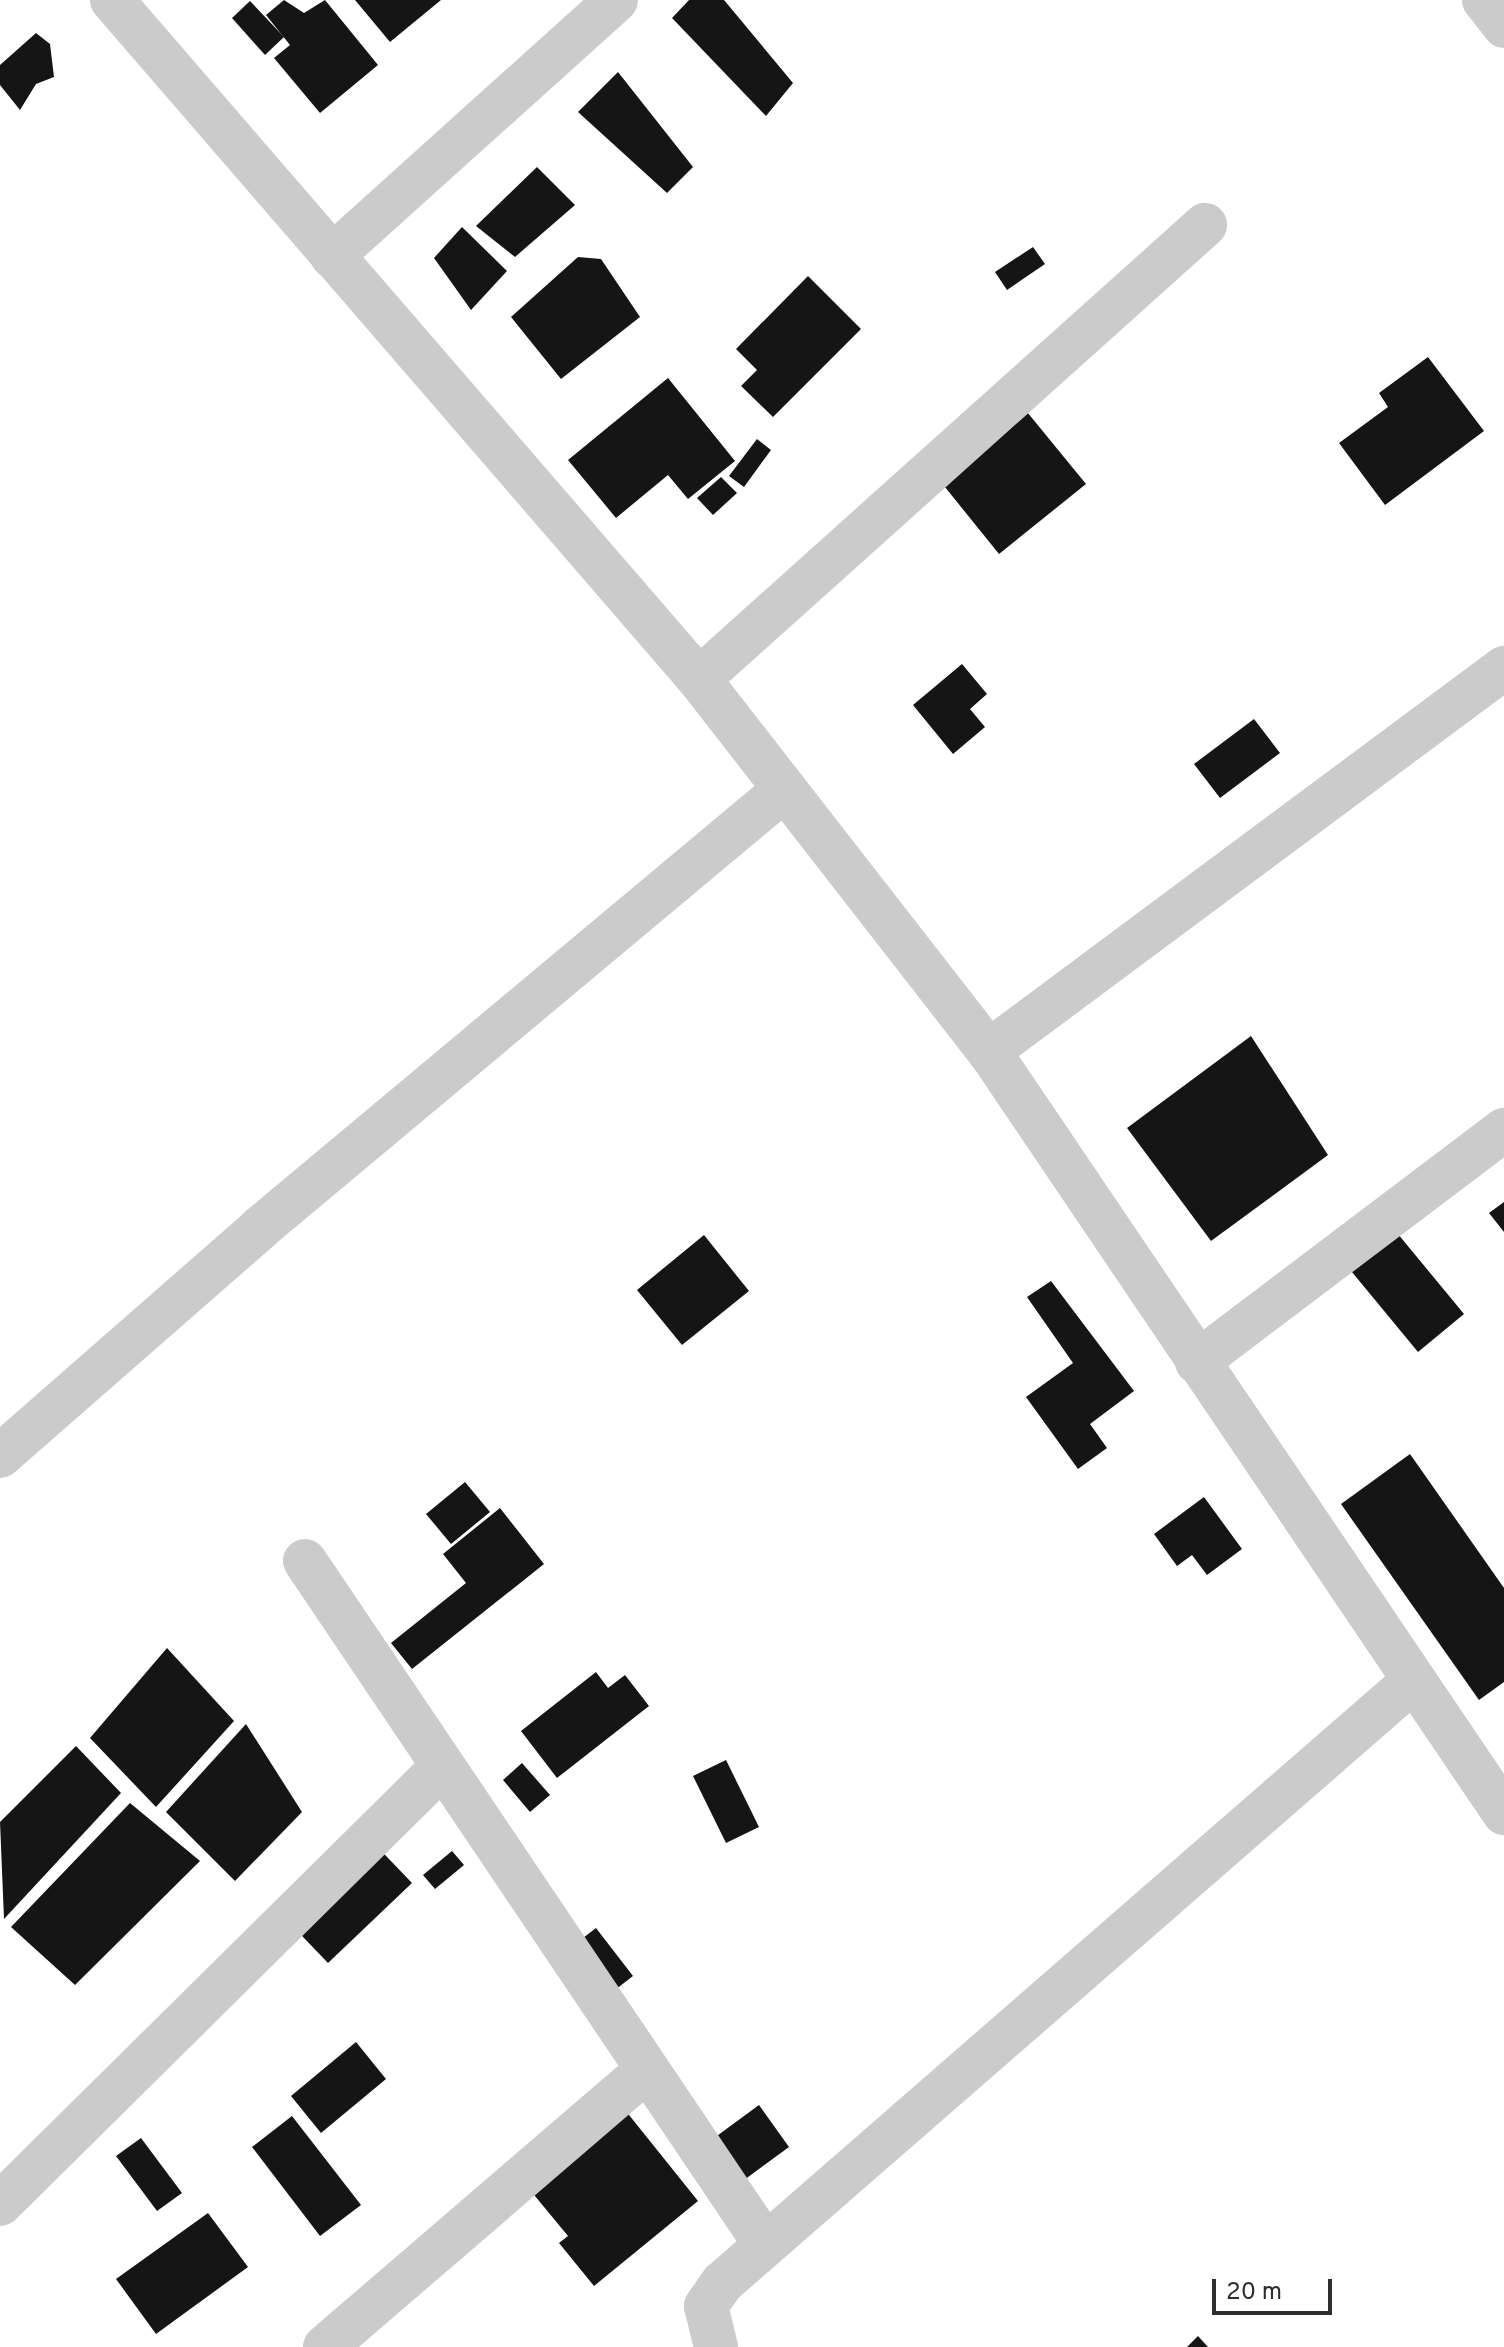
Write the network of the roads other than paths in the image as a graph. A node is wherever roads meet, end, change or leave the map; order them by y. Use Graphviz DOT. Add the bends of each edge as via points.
graph roads {
  1 [pos="112,0"];
  2 [pos="616,0"];
  3 [pos="1484,0"];
  4 [pos="1504,26"];
  5 [pos="1205,225"];
  6 [pos="332,256"];
  7 [pos="1504,668"];
  8 [pos="699,679"];
  9 [pos="785,789"];
  10 [pos="989,1051"];
  11 [pos="1504,1130"];
  12 [pos="1197,1362"];
  13 [pos="0,1456"];
  14 [pos="305,1561"];
  15 [pos="1412,1682"];
  16 [pos="442,1767"];
  17 [pos="1504,1813"];
  18 [pos="643,2073"];
  19 [pos="0,2204"];
  20 [pos="765,2244"];
  21 [pos="325,2347"];
  22 [pos="716,2347"];
  1 -- 6 [label="street"];
  2 -- 6 [label="street"];
  3 -- 4 [label="street"];
  5 -- 8 [label="street"];
  6 -- 8 [label="street"];
  7 -- 10 [label="street"];
  8 -- 9 [label="street"];
  9 -- 10 [label="street"];
  9 -- 13 [label="street" via="260,1228"];
  10 -- 12 [label="street"];
  11 -- 12 [label="street"];
  12 -- 15 [label="street"];
  14 -- 16 [label="street"];
  15 -- 17 [label="street"];
  15 -- 20 [label="street"];
  16 -- 18 [label="street"];
  16 -- 19 [label="street"];
  18 -- 20 [label="street"];
  18 -- 21 [label="street"];
  20 -- 22 [label="street" via="711,2294 706,2306"];
}
